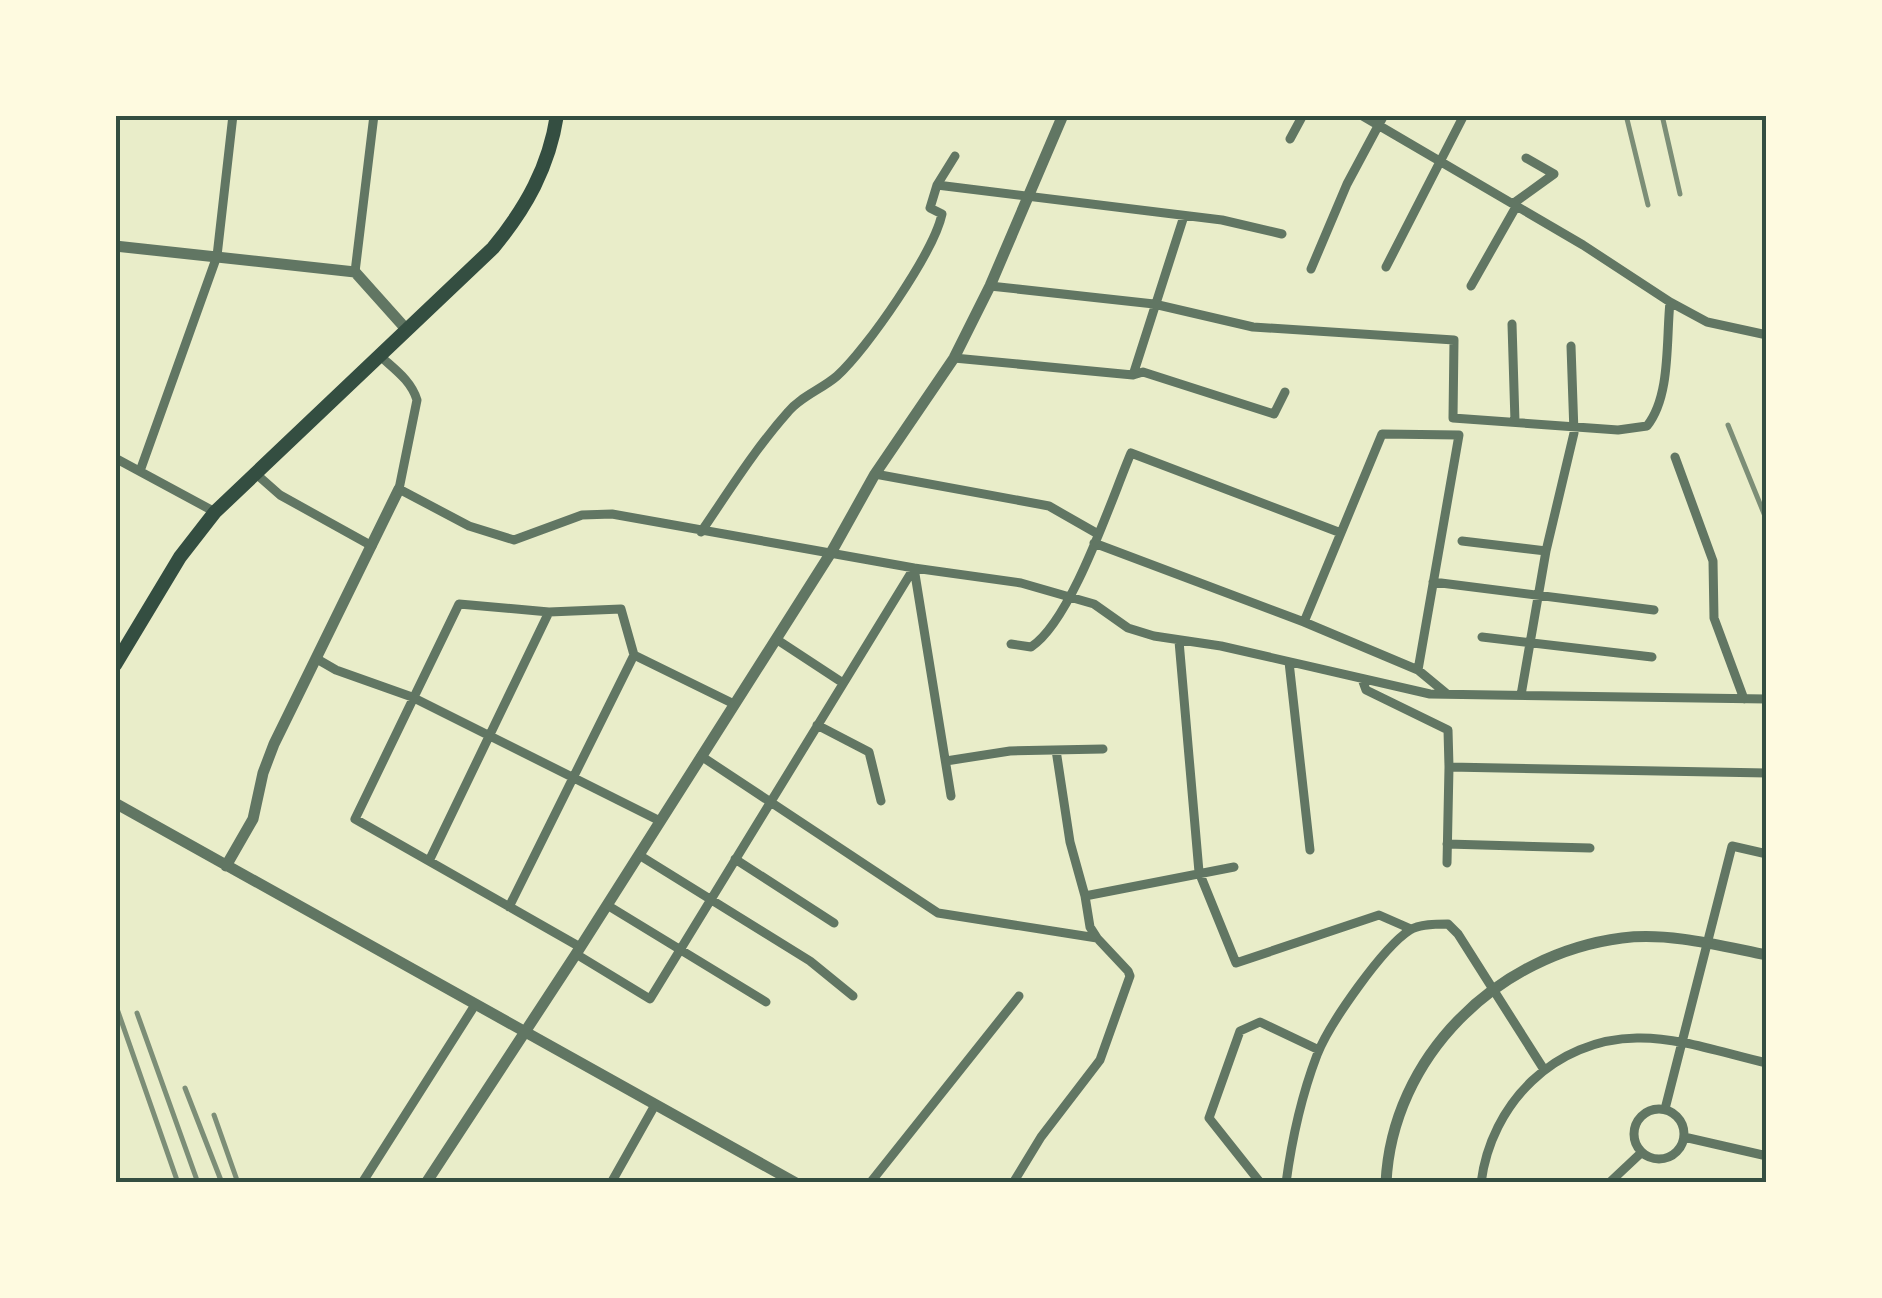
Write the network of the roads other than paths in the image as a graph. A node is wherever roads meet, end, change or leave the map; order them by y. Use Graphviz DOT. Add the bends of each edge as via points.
graph roads {
  1 [pos="233,115"];
  2 [pos="374,115"];
  3 [pos="557,115"];
  4 [pos="1061,115"];
  5 [pos="1304,115"];
  6 [pos="1361,115"];
  7 [pos="1384,115"];
  8 [pos="1464,115"];
  9 [pos="1377,125"];
  10 [pos="1290,139"];
  11 [pos="955,156"];
  12 [pos="1526,158"];
  13 [pos="1440,161"];
  14 [pos="937,185"];
  15 [pos="1028,199"];
  16 [pos="1515,204"];
  17 [pos="1184,216"];
  18 [pos="1282,234"];
  19 [pos="115,246"];
  20 [pos="217,256"];
  21 [pos="1386,266"];
  22 [pos="1310,269"];
  23 [pos="355,272"];
  24 [pos="990,286"];
  25 [pos="1471,286"];
  26 [pos="1670,302"];
  27 [pos="1154,304"];
  28 [pos="1512,324"];
  29 [pos="406,330"];
  30 [pos="1767,335"];
  31 [pos="1571,346"];
  32 [pos="379,355"];
  33 [pos="954,358"];
  34 [pos="1133,376"];
  35 [pos="1285,392"];
  36 [pos="1514,422"];
  37 [pos="1571,426"];
  38 [pos="1674,457"];
  39 [pos="115,458"];
  40 [pos="140,471"];
  41 [pos="254,472"];
  42 [pos="875,474"];
  43 [pos="399,488"];
  44 [pos="215,512"];
  45 [pos="701,532"];
  46 [pos="1341,532"];
  47 [pos="1096,538"];
  48 [pos="1462,541"];
  49 [pos="372,546"];
  50 [pos="1546,551"];
  51 [pos="832,552"];
  52 [pos="914,568"];
  53 [pos="1434,582"];
  54 [pos="1069,597"];
  55 [pos="1538,598"];
  56 [pos="1654,610"];
  57 [pos="549,612"];
  58 [pos="1304,622"];
  59 [pos="1482,637"];
  60 [pos="776,640"];
  61 [pos="1179,641"];
  62 [pos="1011,644"];
  63 [pos="1530,644"];
  64 [pos="634,655"];
  65 [pos="1652,657"];
  66 [pos="316,659"];
  67 [pos="1289,662"];
  68 [pos="115,665"];
  69 [pos="1418,670"];
  70 [pos="1362,679"];
  71 [pos="843,683"];
  72 [pos="1447,694"];
  73 [pos="1521,695"];
  74 [pos="412,697"];
  75 [pos="1744,699"];
  76 [pos="1767,699"];
  77 [pos="734,704"];
  78 [pos="817,725"];
  79 [pos="491,736"];
  80 [pos="1103,749"];
  81 [pos="1056,750"];
  82 [pos="701,756"];
  83 [pos="946,761"];
  84 [pos="1450,767"];
  85 [pos="1767,774"];
  86 [pos="573,777"];
  87 [pos="952,796"];
  88 [pos="772,800"];
  89 [pos="881,801"];
  90 [pos="115,803"];
  91 [pos="660,820"];
  92 [pos="1447,844"];
  93 [pos="1590,848"];
  94 [pos="1310,850"];
  95 [pos="1767,854"];
  96 [pos="638,855"];
  97 [pos="735,859"];
  98 [pos="429,862"];
  99 [pos="1446,863"];
  100 [pos="226,866"];
  101 [pos="1234,866"];
  102 [pos="1199,872"];
  103 [pos="1085,896"];
  104 [pos="710,899"];
  105 [pos="607,905"];
  106 [pos="509,907"];
  107 [pos="834,922"];
  108 [pos="1412,929"];
  109 [pos="1098,938"];
  110 [pos="1706,944"];
  111 [pos="680,950"];
  112 [pos="578,951"];
  113 [pos="1767,956"];
  114 [pos="1494,990"];
  115 [pos="853,996"];
  116 [pos="1020,996"];
  117 [pos="766,1002"];
  118 [pos="475,1005"];
  119 [pos="524,1032"];
  120 [pos="1680,1044"];
  121 [pos="1319,1050"];
  122 [pos="1767,1063"];
  123 [pos="1544,1068"];
  124 [pos="655,1105"];
  125 [pos="1665,1109"];
  126 [pos="1684,1137"];
  127 [pos="1642,1152"];
  128 [pos="1767,1156"];
  129 [pos="362,1183"];
  130 [pos="426,1183"];
  131 [pos="611,1183"];
  132 [pos="796,1183"];
  133 [pos="870,1183"];
  134 [pos="1013,1183"];
  135 [pos="1265,1183"];
  136 [pos="1286,1183"];
  137 [pos="1386,1183"];
  138 [pos="1480,1183"];
  139 [pos="1609,1183"];
  1 -- 20 [label="street"];
  2 -- 23 [label="street"];
  3 -- 29 [label="highway" via="540,178 510,228"];
  4 -- 15 [label="street"];
  5 -- 10 [label="street"];
  6 -- 9 [label="street"];
  7 -- 9 [label="street"];
  8 -- 13 [label="street"];
  9 -- 13 [label="street"];
  9 -- 22 [label="street"];
  11 -- 14 [label="street"];
  12 -- 16 [label="street" via="1554,174"];
  13 -- 16 [label="street"];
  13 -- 21 [label="street"];
  14 -- 15 [label="street"];
  14 -- 45 [label="street" via="930,208 942,214 938,234 886,317 842,371 791,408"];
  15 -- 17 [label="street"];
  15 -- 24 [label="street"];
  16 -- 25 [label="street"];
  16 -- 26 [label="street"];
  17 -- 18 [label="street"];
  17 -- 27 [label="street"];
  19 -- 20 [label="street"];
  20 -- 23 [label="street"];
  20 -- 40 [label="street"];
  23 -- 29 [label="street"];
  24 -- 27 [label="street"];
  24 -- 33 [label="street"];
  26 -- 30 [label="street" via="1708,322"];
  26 -- 37 [label="street" via="1655,416 1632,428"];
  27 -- 34 [label="street"];
  27 -- 36 [label="street" via="1253,327 1454,340 1453,418"];
  28 -- 36 [label="street"];
  29 -- 32 [label="highway"];
  31 -- 37 [label="street"];
  32 -- 41 [label="highway"];
  32 -- 43 [label="street" via="417,400"];
  33 -- 34 [label="street"];
  33 -- 42 [label="street"];
  34 -- 35 [label="street" via="1144,372 1274,414"];
  36 -- 37 [label="street"];
  37 -- 50 [label="street"];
  38 -- 75 [label="street" via="1713,561 1714,618"];
  39 -- 40 [label="street"];
  40 -- 44 [label="street"];
  41 -- 44 [label="highway"];
  41 -- 49 [label="street" via="280,496"];
  42 -- 47 [label="street" via="1050,506"];
  42 -- 51 [label="street"];
  43 -- 45 [label="street" via="468,526 514,540 556,522 612,514"];
  43 -- 49 [label="street"];
  44 -- 68 [label="highway"];
  45 -- 51 [label="street"];
  46 -- 47 [label="street" via="1131,452"];
  46 -- 53 [label="street" via="1382,434 1459,435"];
  46 -- 58 [label="street"];
  47 -- 54 [label="street"];
  47 -- 58 [label="street"];
  48 -- 50 [label="street"];
  49 -- 66 [label="street"];
  50 -- 55 [label="street"];
  51 -- 52 [label="street"];
  51 -- 60 [label="street"];
  52 -- 54 [label="street" via="994,577"];
  52 -- 71 [label="street"];
  52 -- 83 [label="street"];
  53 -- 55 [label="street"];
  53 -- 69 [label="street"];
  54 -- 61 [label="street" via="1094,604 1128,628"];
  54 -- 62 [label="street" via="1040,640 1030,647"];
  55 -- 56 [label="street"];
  55 -- 63 [label="street"];
  57 -- 64 [label="street" via="621,609"];
  57 -- 74 [label="street" via="458,604"];
  57 -- 79 [label="street"];
  58 -- 69 [label="street"];
  59 -- 63 [label="street"];
  60 -- 71 [label="street"];
  60 -- 77 [label="street"];
  61 -- 67 [label="street"];
  61 -- 102 [label="street"];
  63 -- 65 [label="street"];
  63 -- 73 [label="street"];
  64 -- 77 [label="street"];
  64 -- 86 [label="street"];
  66 -- 74 [label="street"];
  66 -- 100 [label="street" via="274,744 253,819"];
  67 -- 70 [label="street"];
  67 -- 94 [label="street"];
  69 -- 72 [label="street"];
  70 -- 72 [label="street"];
  70 -- 84 [label="street" via="1366,690 1448,730"];
  71 -- 78 [label="street"];
  72 -- 73 [label="street"];
  73 -- 75 [label="street"];
  74 -- 79 [label="street"];
  74 -- 98 [label="street" via="355,819"];
  75 -- 76 [label="street"];
  77 -- 82 [label="street"];
  78 -- 88 [label="street"];
  78 -- 89 [label="street" via="869,752"];
  79 -- 86 [label="street"];
  79 -- 98 [label="street"];
  80 -- 81 [label="street"];
  81 -- 83 [label="street"];
  81 -- 103 [label="street"];
  82 -- 88 [label="street"];
  82 -- 91 [label="street"];
  83 -- 87 [label="street"];
  84 -- 85 [label="street"];
  84 -- 92 [label="street"];
  86 -- 91 [label="street"];
  86 -- 106 [label="street"];
  88 -- 97 [label="street"];
  88 -- 109 [label="street" via="938,913"];
  90 -- 100 [label="street"];
  91 -- 96 [label="street"];
  92 -- 93 [label="street"];
  92 -- 99 [label="street"];
  95 -- 110 [label="street" via="1732,846"];
  96 -- 104 [label="street"];
  96 -- 105 [label="street"];
  97 -- 104 [label="street"];
  97 -- 107 [label="street"];
  98 -- 106 [label="street"];
  100 -- 118 [label="street"];
  101 -- 102 [label="street"];
  102 -- 103 [label="street"];
  102 -- 108 [label="street" via="1236,964 1379,915"];
  103 -- 109 [label="street"];
  104 -- 111 [label="street"];
  104 -- 115 [label="street"];
  105 -- 111 [label="street"];
  105 -- 112 [label="street"];
  106 -- 112 [label="street"];
  108 -- 114 [label="street" via="1448,924"];
  108 -- 121 [label="street" via="1348,1002"];
  109 -- 134 [label="street" via="1130,976 1109,1042"];
  110 -- 113 [label="street"];
  110 -- 114 [label="street" via="1622,938 1544,962"];
  110 -- 120 [label="street"];
  111 -- 112 [label="street" via="650,999"];
  111 -- 117 [label="street"];
  112 -- 119 [label="street"];
  114 -- 123 [label="street"];
  114 -- 137 [label="street" via="1442,1036 1416,1075 1396,1116"];
  116 -- 133 [label="street"];
  118 -- 119 [label="street"];
  118 -- 129 [label="street"];
  119 -- 124 [label="street"];
  119 -- 130 [label="street"];
  120 -- 122 [label="street"];
  120 -- 123 [label="street" via="1609,1041"];
  120 -- 125 [label="street"];
  121 -- 135 [label="street" via="1260,1022 1240,1031 1208,1118"];
  121 -- 136 [label="street" via="1300,1103"];
  123 -- 138 [label="street" via="1511,1104"];
  124 -- 131 [label="street"];
  124 -- 132 [label="street"];
  125 -- 126 [label="street" via="1682,1122"];
  125 -- 127 [label="street" via="1648,1111 1637,1122 1634,1138"];
  126 -- 127 [label="street" via="1664,1159"];
  126 -- 128 [label="street"];
  127 -- 139 [label="street"];
}
